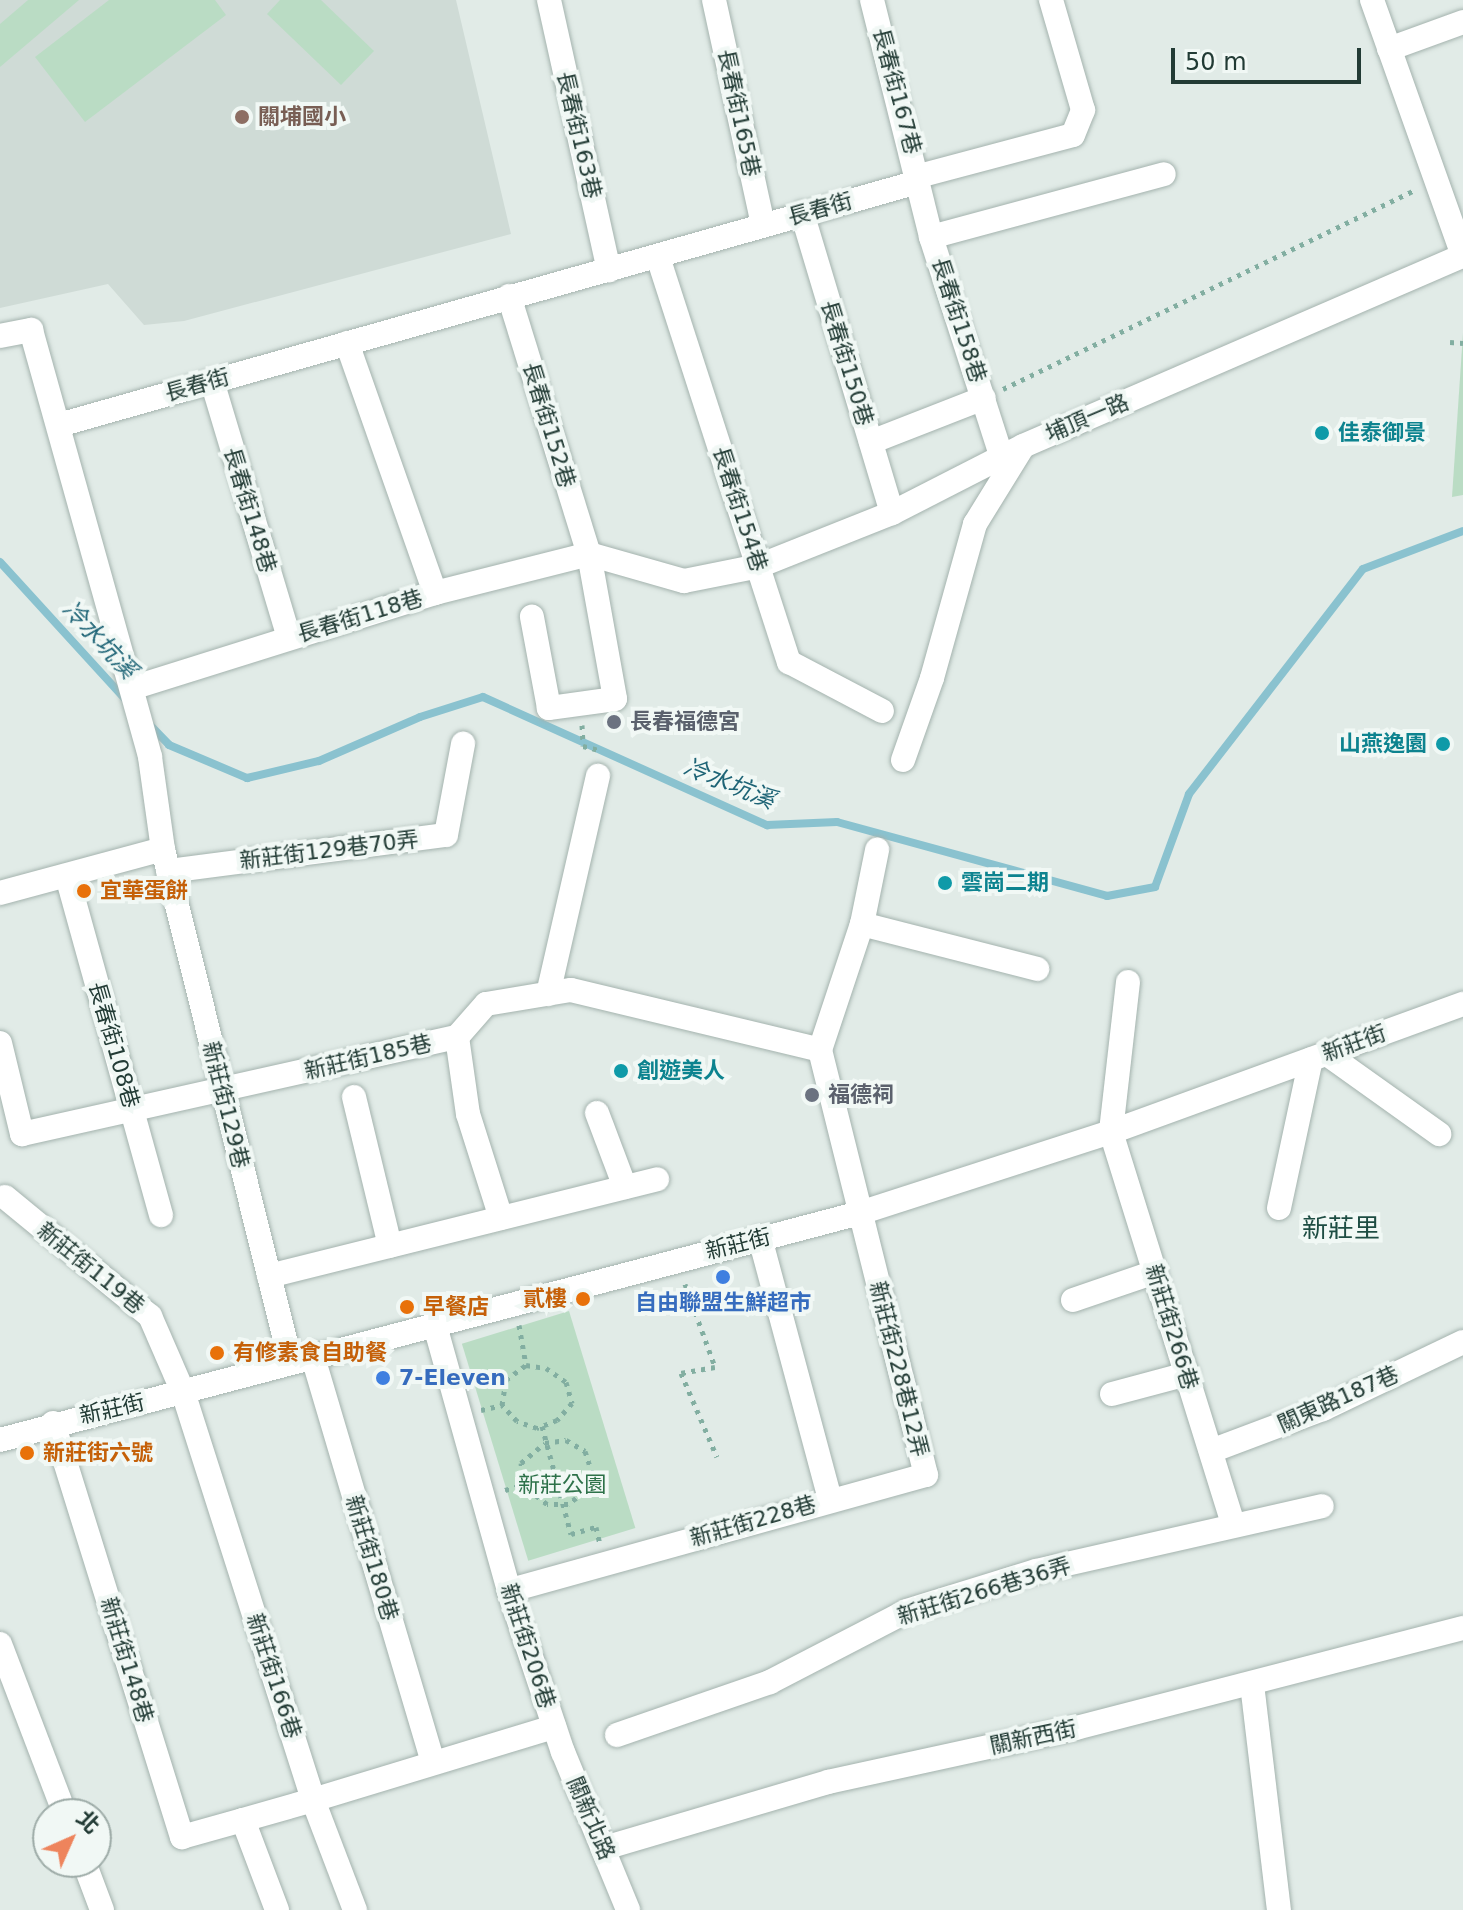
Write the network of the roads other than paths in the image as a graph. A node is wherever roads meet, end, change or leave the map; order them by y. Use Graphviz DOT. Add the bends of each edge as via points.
graph roads {
  1 [pos="549,0"];
  2 [pos="714,0"];
  3 [pos="872,0"];
  4 [pos="1051,0"];
  5 [pos="1372,0"];
  6 [pos="1463,22"];
  7 [pos="1389,49"];
  8 [pos="1164,174"];
  9 [pos="919,179"];
  10 [pos="802,213"];
  11 [pos="763,225"];
  12 [pos="931,237"];
  13 [pos="1463,256"];
  14 [pos="658,257"];
  15 [pos="609,270"];
  16 [pos="509,296"];
  17 [pos="0,336"];
  18 [pos="347,343"];
  19 [pos="212,381"];
  20 [pos="984,398"];
  21 [pos="59,425"];
  22 [pos="871,442"];
  23 [pos="1013,452"];
  24 [pos="892,513"];
  25 [pos="589,554"];
  26 [pos="759,566"];
  27 [pos="435,593"];
  28 [pos="532,617"];
  29 [pos="289,638"];
  30 [pos="132,688"];
  31 [pos="882,711"];
  32 [pos="463,744"];
  33 [pos="903,760"];
  34 [pos="598,776"];
  35 [pos="877,850"];
  36 [pos="166,860"];
  37 [pos="67,876"];
  38 [pos="0,893"];
  39 [pos="862,924"];
  40 [pos="1037,969"];
  41 [pos="1128,982"];
  42 [pos="548,994"];
  43 [pos="1463,1004"];
  44 [pos="457,1037"];
  45 [pos="0,1043"];
  46 [pos="820,1050"];
  47 [pos="1319,1056"];
  48 [pos="223,1090"];
  49 [pos="354,1097"];
  50 [pos="132,1110"];
  51 [pos="597,1113"];
  52 [pos="1111,1132"];
  53 [pos="1439,1134"];
  54 [pos="657,1179"];
  55 [pos="625,1187"];
  56 [pos="5,1197"];
  57 [pos="1279,1208"];
  58 [pos="860,1213"];
  59 [pos="161,1215"];
  60 [pos="501,1218"];
  61 [pos="760,1238"];
  62 [pos="390,1246"];
  63 [pos="1155,1272"];
  64 [pos="269,1276"];
  65 [pos="1073,1300"];
  66 [pos="434,1322"];
  67 [pos="1463,1342"];
  68 [pos="301,1357"];
  69 [pos="1187,1374"];
  70 [pos="183,1392"];
  71 [pos="1112,1394"];
  72 [pos="53,1423"];
  73 [pos="0,1440"];
  74 [pos="1211,1451"];
  75 [pos="830,1499"];
  76 [pos="1322,1506"];
  77 [pos="1233,1523"];
  78 [pos="509,1591"];
  79 [pos="1463,1628"];
  80 [pos="0,1644"];
  81 [pos="1252,1684"];
  82 [pos="554,1727"];
  83 [pos="617,1735"];
  84 [pos="433,1762"];
  85 [pos="59,1798"];
  86 [pos="313,1800"];
  87 [pos="243,1820"];
  88 [pos="604,1848"];
  89 [pos="90,1878"];
  90 [pos="102,1910"];
  91 [pos="277,1910"];
  92 [pos="355,1910"];
  93 [pos="628,1910"];
  94 [pos="1279,1910"];
  1 -- 15 [label="street, 長春街163巷"];
  2 -- 11 [label="street, 長春街165巷"];
  3 -- 9 [label="street, 長春街167巷"];
  4 -- 9 [label="street, 長春街" via="1083,110 1073,135"];
  5 -- 7 [label="street, 埔頂一路"];
  6 -- 7 [label="street"];
  7 -- 13 [label="street, 埔頂一路"];
  8 -- 12 [label="street"];
  9 -- 10 [label="street, 長春街"];
  9 -- 12 [label="street, 長春街158巷"];
  10 -- 11 [label="street, 長春街"];
  10 -- 22 [label="street, 長春街150巷"];
  11 -- 14 [label="street, 長春街"];
  12 -- 20 [label="street, 長春街158巷"];
  13 -- 23 [label="street, 埔頂一路"];
  14 -- 15 [label="street, 長春街"];
  14 -- 26 [label="street, 長春街154巷"];
  15 -- 16 [label="street, 長春街"];
  16 -- 18 [label="street, 長春街"];
  16 -- 25 [label="street, 長春街152巷"];
  17 -- 21 [label="street" via="31,330"];
  18 -- 19 [label="street, 長春街"];
  18 -- 27 [label="street"];
  19 -- 21 [label="street, 長春街"];
  19 -- 29 [label="street, 長春街148巷"];
  20 -- 22 [label="street"];
  20 -- 23 [label="street, 長春街158巷"];
  21 -- 30 [label="street"];
  22 -- 24 [label="street, 長春街150巷"];
  23 -- 24 [label="street"];
  23 -- 33 [label="street, 埔頂一路" via="975,524"];
  24 -- 26 [label="street"];
  25 -- 26 [label="street" via="684,581"];
  25 -- 27 [label="street, 長春街118巷"];
  25 -- 28 [label="street, 長春街152巷" via="615,699 549,708"];
  26 -- 31 [label="street, 長春街154巷" via="789,662"];
  27 -- 29 [label="street, 長春街118巷"];
  29 -- 30 [label="street, 長春街118巷"];
  30 -- 36 [label="street" via="150,757"];
  32 -- 36 [label="street, 新莊街129巷70弄" via="446,835"];
  34 -- 42 [label="street"];
  35 -- 39 [label="street"];
  36 -- 37 [label="street"];
  36 -- 48 [label="street, 新莊街129巷"];
  37 -- 38 [label="street"];
  37 -- 50 [label="street, 長春街108巷"];
  39 -- 40 [label="street"];
  39 -- 46 [label="street"];
  41 -- 52 [label="street"];
  42 -- 44 [label="street, 新莊街185巷" via="486,1004"];
  42 -- 46 [label="street, 新莊街185巷" via="571,990"];
  43 -- 47 [label="street, 新莊街"];
  44 -- 48 [label="street, 新莊街185巷"];
  44 -- 60 [label="street" via="468,1114"];
  45 -- 50 [label="street, 新莊街185巷" via="22,1134"];
  46 -- 58 [label="street"];
  47 -- 52 [label="street, 新莊街"];
  47 -- 53 [label="street"];
  47 -- 57 [label="street"];
  48 -- 50 [label="street, 新莊街185巷"];
  48 -- 64 [label="street, 新莊街129巷"];
  49 -- 62 [label="street"];
  50 -- 59 [label="street, 長春街108巷"];
  51 -- 55 [label="street"];
  52 -- 58 [label="street, 新莊街"];
  52 -- 63 [label="street, 新莊街266巷"];
  54 -- 55 [label="street"];
  55 -- 60 [label="street"];
  56 -- 70 [label="street, 新莊街119巷" via="150,1316"];
  58 -- 61 [label="street, 新莊街"];
  58 -- 75 [label="street, 新莊街228巷12弄" via="926,1475"];
  60 -- 62 [label="street"];
  61 -- 66 [label="street, 新莊街"];
  61 -- 75 [label="street, 新莊街228巷"];
  62 -- 64 [label="street"];
  63 -- 65 [label="street"];
  63 -- 69 [label="street, 新莊街266巷"];
  64 -- 68 [label="street, 新莊街129巷"];
  66 -- 68 [label="street, 新莊街"];
  66 -- 78 [label="street, 新莊街206巷"];
  67 -- 74 [label="street, 關東路187巷" via="1323,1409"];
  68 -- 70 [label="street, 新莊街"];
  68 -- 84 [label="street, 新莊街180巷"];
  69 -- 71 [label="street"];
  69 -- 74 [label="street, 新莊街266巷"];
  70 -- 72 [label="street, 新莊街"];
  70 -- 86 [label="street, 新莊街166巷"];
  72 -- 73 [label="street, 新莊街"];
  72 -- 87 [label="street, 新莊街148巷" via="182,1837"];
  74 -- 77 [label="street, 新莊街266巷"];
  75 -- 78 [label="street, 新莊街228巷"];
  76 -- 77 [label="street, 新莊街266巷36弄"];
  77 -- 83 [label="street, 新莊街266巷36弄" via="1036,1571 907,1611 770,1682"];
  78 -- 82 [label="street, 新莊街206巷"];
  79 -- 81 [label="street, 關新西街"];
  80 -- 85 [label="street"];
  81 -- 88 [label="street, 關新西街" via="828,1782"];
  81 -- 94 [label="street"];
  82 -- 84 [label="street, 新莊街206巷"];
  82 -- 88 [label="street, 關新北路"];
  84 -- 86 [label="street, 新莊街206巷"];
  86 -- 87 [label="street"];
  86 -- 92 [label="street, 新莊街166巷"];
  87 -- 91 [label="street"];
  88 -- 93 [label="street, 關新北路"];
  89 -- 90 [label="street"];
}
